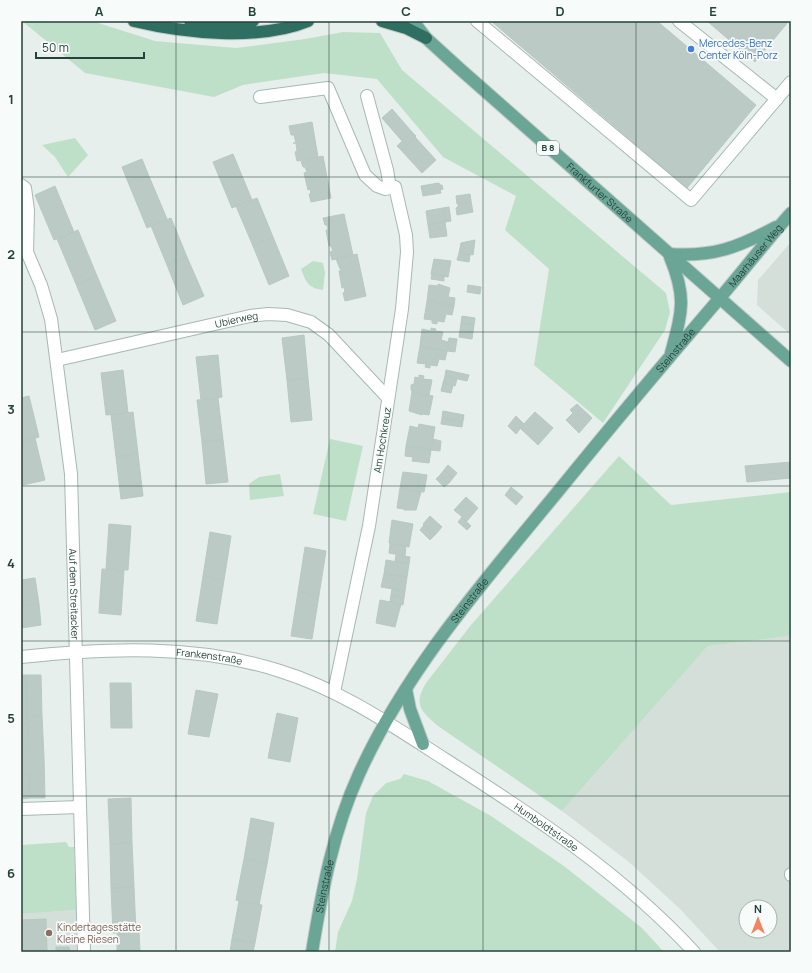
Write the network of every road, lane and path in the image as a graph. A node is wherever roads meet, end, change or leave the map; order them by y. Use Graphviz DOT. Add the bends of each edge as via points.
graph roads {
  1 [pos="134,21"];
  2 [pos="190,21"];
  3 [pos="253,21"];
  4 [pos="309,21"];
  5 [pos="382,21"];
  6 [pos="412,21"];
  7 [pos="477,21"];
  8 [pos="679,21"];
  9 [pos="426,38"];
  10 [pos="791,82"];
  11 [pos="367,96"];
  12 [pos="260,97"];
  13 [pos="777,98"];
  14 [pos="21,184"];
  15 [pos="393,188"];
  16 [pos="791,213"];
  17 [pos="781,224"];
  18 [pos="24,248"];
  19 [pos="669,254"];
  20 [pos="720,299"];
  21 [pos="670,356"];
  22 [pos="57,360"];
  23 [pos="791,361"];
  24 [pos="388,398"];
  25 [pos="76,651"];
  26 [pos="21,657"];
  27 [pos="406,688"];
  28 [pos="334,692"];
  29 [pos="385,721"];
  30 [pos="423,744"];
  31 [pos="80,807"];
  32 [pos="21,809"];
  33 [pos="84,952"];
  34 [pos="312,952"];
  35 [pos="694,952"];
  1 -- 4 [label="highway" via="170,29 213,34 280,29"];
  2 -- 3 [label="highway"];
  5 -- 9 [label="highway" via="406,28"];
  6 -- 9 [label="main road, Frankfurter Straße / B 8"];
  7 -- 13 [label="street" via="691,200"];
  8 -- 13 [label="street"];
  9 -- 19 [label="main road, Frankfurter Straße / B 8"];
  10 -- 13 [label="street"];
  11 -- 15 [label="street, Am Hochkreuz"];
  12 -- 15 [label="street" via="328,88 365,175 376,186"];
  14 -- 18 [label="street" via="25,188 28,210"];
  15 -- 24 [label="street, Am Hochkreuz" via="408,252"];
  16 -- 17 [label="main road, Maarhäuser Weg"];
  17 -- 19 [label="main road" via="750,241 723,251 707,255"];
  17 -- 20 [label="main road, Maarhäuser Weg"];
  18 -- 22 [label="street, Auf dem Streitacker" via="41,285 51,319"];
  19 -- 20 [label="main road, Frankfurter Straße / B 8"];
  19 -- 21 [label="main road" via="677,275 682,302"];
  20 -- 21 [label="main road, Steinstraße"];
  20 -- 23 [label="main road, Frankfurter Straße / B 8"];
  21 -- 27 [label="main road, Steinstraße" via="469,600"];
  22 -- 24 [label="street, Ubierweg" via="250,316 287,315 311,322 329,335"];
  22 -- 25 [label="street, Auf dem Streitacker" via="71,474"];
  24 -- 28 [label="street, Am Hochkreuz" via="369,526"];
  25 -- 26 [label="street, Frankenstraße"];
  25 -- 28 [label="street, Frankenstraße" via="173,651 221,657 280,670"];
  25 -- 31 [label="street, Auf dem Streitacker"];
  27 -- 29 [label="main road, Steinstraße"];
  27 -- 30 [label="main road" via="410,709"];
  28 -- 29 [label="street, Frankenstraße"];
  29 -- 30 [label="street, Humboldtstraße"];
  29 -- 34 [label="main road, Steinstraße" via="359,773 343,815 323,882"];
  30 -- 35 [label="street, Humboldtstraße" via="563,837 621,883 678,934"];
  31 -- 32 [label="street"];
  31 -- 33 [label="street, Auf dem Streitacker"];
}
